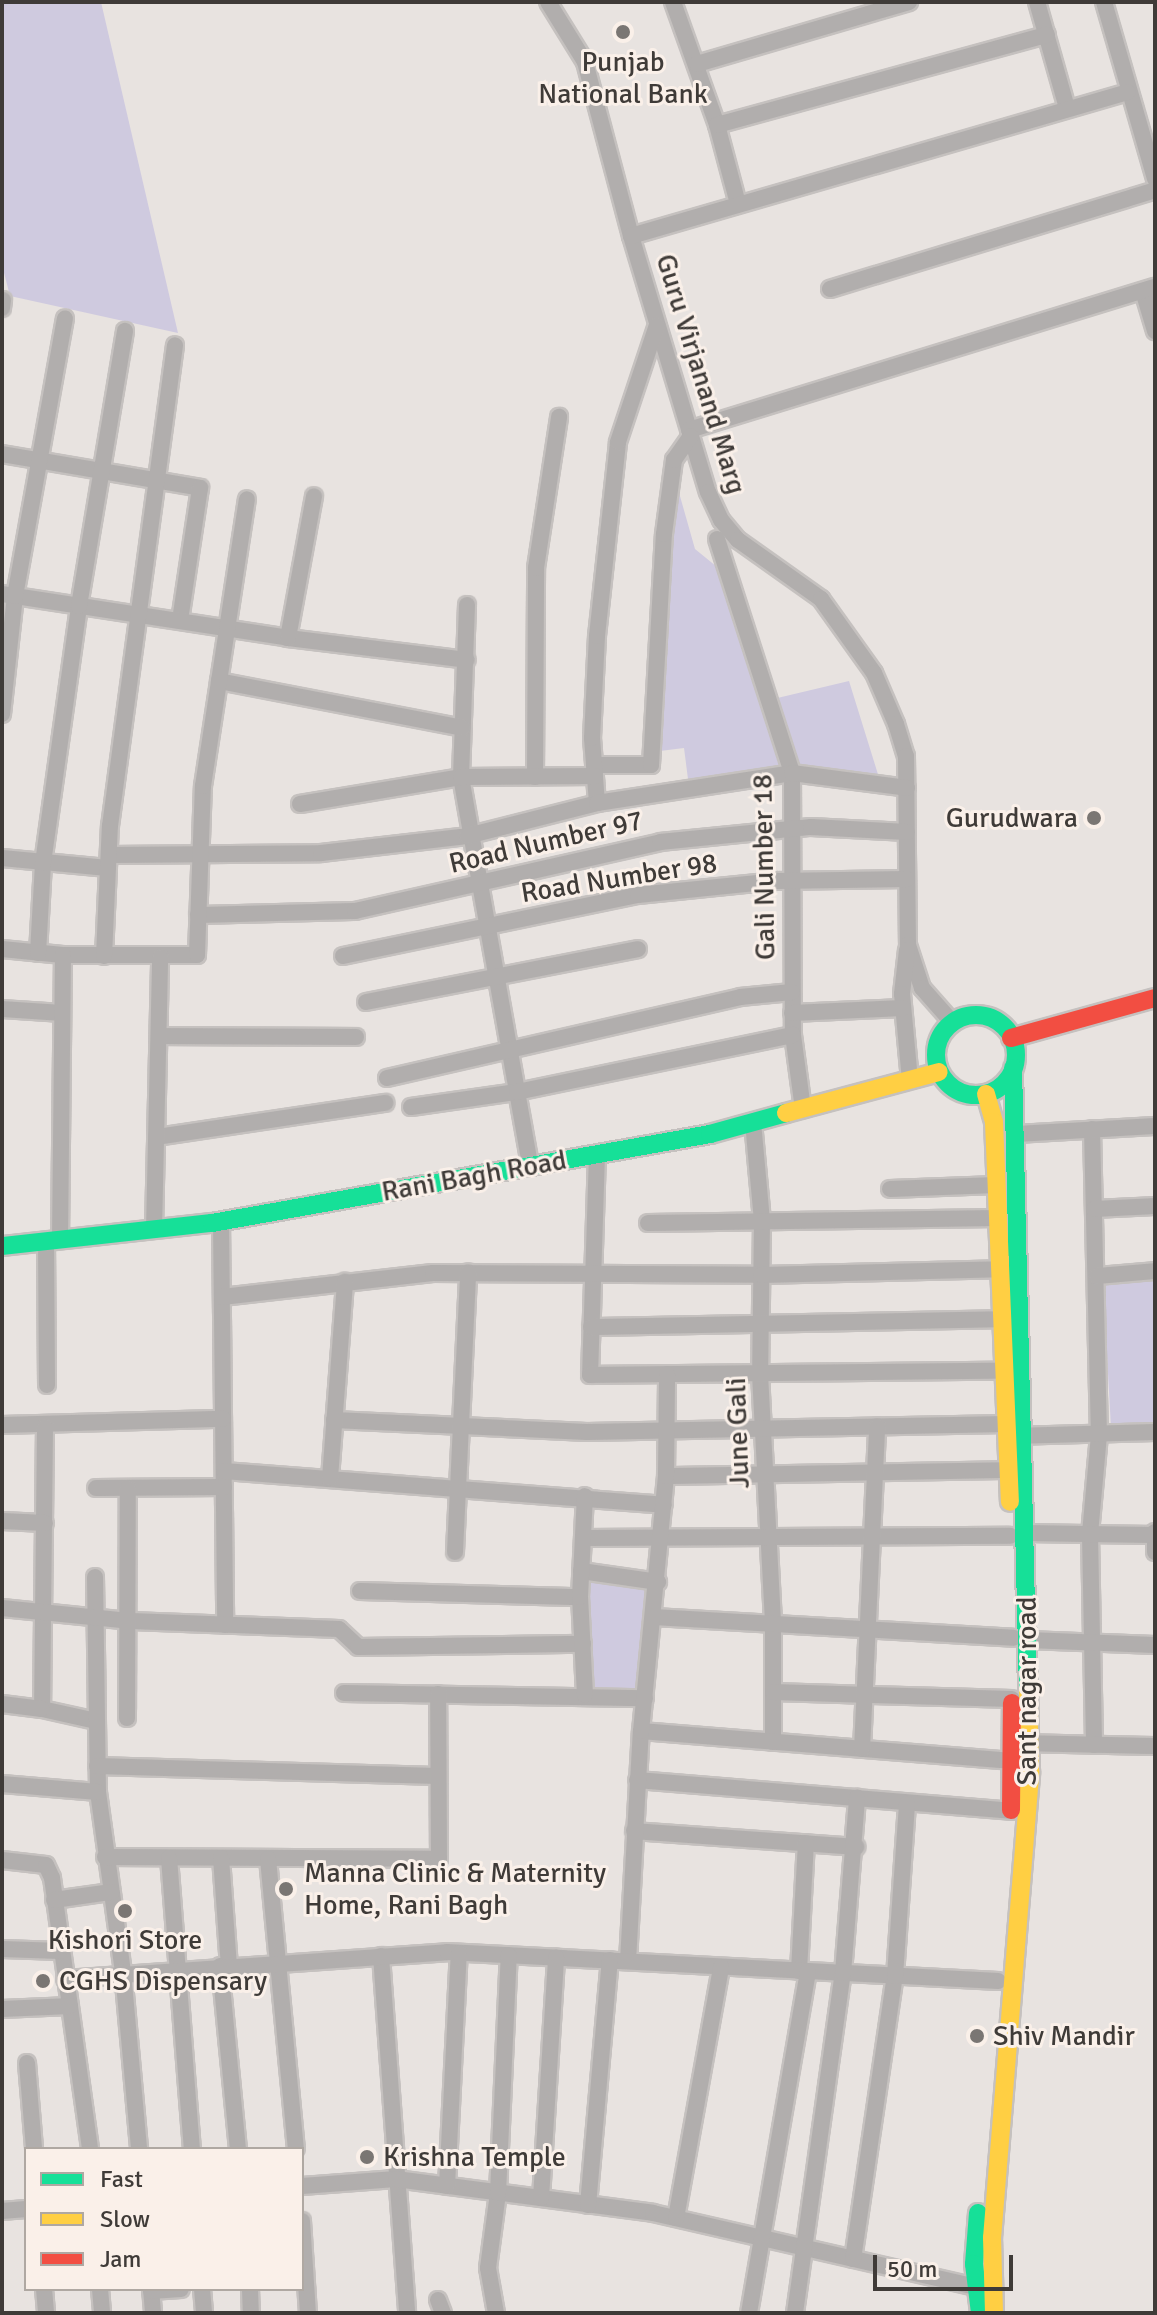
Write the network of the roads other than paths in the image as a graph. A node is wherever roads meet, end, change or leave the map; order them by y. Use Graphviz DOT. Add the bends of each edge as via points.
graph roads {
  1 [pos="548,2"];
  2 [pos="909,2"];
  3 [pos="1037,2"];
  4 [pos="1104,2"];
  5 [pos="682,5"];
  6 [pos="1047,35"];
  7 [pos="697,64"];
  8 [pos="1128,92"];
  9 [pos="1067,108"];
  10 [pos="717,125"];
  11 [pos="1155,179"];
  12 [pos="1155,190"];
  13 [pos="738,204"];
  14 [pos="631,236"];
  15 [pos="830,289"];
  16 [pos="1149,289"];
  17 [pos="65,318"];
  18 [pos="657,325"];
  19 [pos="125,331"];
  20 [pos="1155,331"];
  21 [pos="175,345"];
  22 [pos="559,417"];
  23 [pos="690,433"];
  24 [pos="2,454"];
  25 [pos="40,460"];
  26 [pos="103,470"];
  27 [pos="156,478"];
  28 [pos="314,496"];
  29 [pos="247,499"];
  30 [pos="717,539"];
  31 [pos="9,595"];
  32 [pos="467,605"];
  33 [pos="79,606"];
  34 [pos="138,615"];
  35 [pos="180,621"];
  36 [pos="227,629"];
  37 [pos="288,638"];
  38 [pos="467,660"];
  39 [pos="219,681"];
  40 [pos="2,714"];
  41 [pos="463,728"];
  42 [pos="594,770"];
  43 [pos="792,773"];
  44 [pos="461,777"];
  45 [pos="535,777"];
  46 [pos="907,788"];
  47 [pos="597,803"];
  48 [pos="300,804"];
  49 [pos="791,829"];
  50 [pos="907,832"];
  51 [pos="467,836"];
  52 [pos="200,855"];
  53 [pos="2,858"];
  54 [pos="108,861"];
  55 [pos="43,863"];
  56 [pos="907,879"];
  57 [pos="791,881"];
  58 [pos="479,887"];
  59 [pos="198,915"];
  60 [pos="487,927"];
  61 [pos="908,945"];
  62 [pos="2,949"];
  63 [pos="638,949"];
  64 [pos="38,953"];
  65 [pos="63,955"];
  66 [pos="104,956"];
  67 [pos="343,956"];
  68 [pos="160,957"];
  69 [pos="496,977"];
  70 [pos="792,992"];
  71 [pos="1155,998"];
  72 [pos="366,1002"];
  73 [pos="903,1008"];
  74 [pos="2,1009"];
  75 [pos="62,1013"];
  76 [pos="792,1013"];
  77 [pos="953,1023"];
  78 [pos="793,1035"];
  79 [pos="159,1036"];
  80 [pos="356,1037"];
  81 [pos="1011,1038"];
  82 [pos="508,1052"];
  83 [pos="1013,1068"];
  84 [pos="939,1072"];
  85 [pos="387,1078"];
  86 [pos="910,1080"];
  87 [pos="517,1092"];
  88 [pos="986,1094"];
  89 [pos="385,1103"];
  90 [pos="411,1107"];
  91 [pos="803,1109"];
  92 [pos="753,1122"];
  93 [pos="1155,1126"];
  94 [pos="1092,1129"];
  95 [pos="1016,1134"];
  96 [pos="157,1137"];
  97 [pos="597,1154"];
  98 [pos="530,1166"];
  99 [pos="996,1185"];
  100 [pos="890,1189"];
  101 [pos="1155,1206"];
  102 [pos="1094,1209"];
  103 [pos="998,1218"];
  104 [pos="221,1221"];
  105 [pos="762,1221"];
  106 [pos="648,1223"];
  107 [pos="154,1229"];
  108 [pos="53,1240"];
  109 [pos="2,1246"];
  110 [pos="1000,1269"];
  111 [pos="1155,1271"];
  112 [pos="468,1272"];
  113 [pos="591,1272"];
  114 [pos="761,1275"];
  115 [pos="1097,1276"];
  116 [pos="345,1282"];
  117 [pos="222,1297"];
  118 [pos="1003,1319"];
  119 [pos="764,1322"];
  120 [pos="591,1327"];
  121 [pos="1005,1371"];
  122 [pos="667,1374"];
  123 [pos="760,1374"];
  124 [pos="47,1385"];
  125 [pos="223,1419"];
  126 [pos="334,1420"];
  127 [pos="2,1425"];
  128 [pos="463,1425"];
  129 [pos="877,1426"];
  130 [pos="45,1427"];
  131 [pos="763,1428"];
  132 [pos="666,1430"];
  133 [pos="1013,1432"];
  134 [pos="1155,1432"];
  135 [pos="1099,1435"];
  136 [pos="1009,1470"];
  137 [pos="876,1472"];
  138 [pos="766,1474"];
  139 [pos="666,1476"];
  140 [pos="330,1478"];
  141 [pos="224,1479"];
  142 [pos="460,1487"];
  143 [pos="96,1488"];
  144 [pos="128,1488"];
  145 [pos="585,1496"];
  146 [pos="664,1505"];
  147 [pos="2,1521"];
  148 [pos="45,1523"];
  149 [pos="662,1534"];
  150 [pos="1018,1534"];
  151 [pos="1090,1534"];
  152 [pos="1155,1534"];
  153 [pos="767,1535"];
  154 [pos="870,1535"];
  155 [pos="583,1538"];
  156 [pos="455,1552"];
  157 [pos="1155,1552"];
  158 [pos="581,1571"];
  159 [pos="95,1577"];
  160 [pos="658,1582"];
  161 [pos="360,1591"];
  162 [pos="580,1597"];
  163 [pos="2,1608"];
  164 [pos="42,1612"];
  165 [pos="93,1617"];
  166 [pos="654,1617"];
  167 [pos="131,1621"];
  168 [pos="225,1625"];
  169 [pos="773,1626"];
  170 [pos="869,1631"];
  171 [pos="1020,1639"];
  172 [pos="1092,1642"];
  173 [pos="583,1644"];
  174 [pos="1155,1645"];
  175 [pos="773,1692"];
  176 [pos="344,1693"];
  177 [pos="438,1694"];
  178 [pos="585,1695"];
  179 [pos="866,1695"];
  180 [pos="645,1698"];
  181 [pos="1012,1699"];
  182 [pos="2,1704"];
  183 [pos="42,1709"];
  184 [pos="127,1718"];
  185 [pos="96,1721"];
  186 [pos="641,1731"];
  187 [pos="773,1742"];
  188 [pos="1094,1745"];
  189 [pos="1155,1746"];
  190 [pos="862,1749"];
  191 [pos="1018,1749"];
  192 [pos="97,1766"];
  193 [pos="437,1776"];
  194 [pos="637,1780"];
  195 [pos="2,1784"];
  196 [pos="98,1792"];
  197 [pos="857,1798"];
  198 [pos="907,1803"];
  199 [pos="1011,1811"];
  200 [pos="634,1831"];
  201 [pos="806,1843"];
  202 [pos="856,1847"];
  203 [pos="105,1857"];
  204 [pos="169,1858"];
  205 [pos="221,1858"];
  206 [pos="268,1859"];
  207 [pos="2,1860"];
  208 [pos="111,1892"];
  209 [pos="54,1900"];
  210 [pos="2,1949"];
  211 [pos="60,1951"];
  212 [pos="459,1953"];
  213 [pos="509,1955"];
  214 [pos="381,1956"];
  215 [pos="556,1957"];
  216 [pos="610,1960"];
  217 [pos="628,1961"];
  218 [pos="278,1962"];
  219 [pos="224,1966"];
  220 [pos="721,1967"];
  221 [pos="177,1969"];
  222 [pos="804,1971"];
  223 [pos="123,1972"];
  224 [pos="843,1973"];
  225 [pos="895,1976"];
  226 [pos="65,1979"];
  227 [pos="998,1981"];
  228 [pos="70,2006"];
  229 [pos="2,2009"];
  230 [pos="27,2063"];
  231 [pos="34,2147"];
  232 [pos="90,2147"];
  233 [pos="139,2147"];
  234 [pos="192,2147"];
  235 [pos="238,2147"];
  236 [pos="296,2147"];
  237 [pos="396,2179"];
  238 [pos="304,2186"];
  239 [pos="447,2186"];
  240 [pos="498,2193"];
  241 [pos="541,2198"];
  242 [pos="588,2205"];
  243 [pos="24,2209"];
  244 [pos="2,2211"];
  245 [pos="676,2218"];
  246 [pos="762,2238"];
  247 [pos="803,2247"];
  248 [pos="304,2252"];
  249 [pos="853,2259"];
  250 [pos="977,2287"];
  251 [pos="44,2291"];
  252 [pos="100,2291"];
  253 [pos="151,2291"];
  254 [pos="202,2291"];
  255 [pos="250,2291"];
  256 [pos="46,2313"];
  257 [pos="102,2313"];
  258 [pos="153,2313"];
  259 [pos="204,2313"];
  260 [pos="251,2313"];
  261 [pos="308,2313"];
  262 [pos="407,2313"];
  263 [pos="496,2313"];
  264 [pos="749,2313"];
  265 [pos="795,2313"];
  266 [pos="980,2313"];
  267 [pos="994,2313"];
  1 -- 14 [label="street, Guru Virjanand Marg" via="585,62"];
  2 -- 7 [label="street"];
  3 -- 6 [label="street"];
  4 -- 8 [label="street"];
  5 -- 7 [label="street"];
  6 -- 9 [label="street"];
  6 -- 10 [label="street"];
  7 -- 10 [label="street"];
  8 -- 9 [label="street"];
  8 -- 11 [label="street"];
  9 -- 13 [label="street"];
  10 -- 13 [label="street"];
  12 -- 15 [label="street"];
  13 -- 14 [label="street"];
  14 -- 18 [label="street, Guru Virjanand Marg"];
  16 -- 20 [label="street"];
  16 -- 23 [label="street"];
  17 -- 25 [label="street"];
  18 -- 23 [label="street, Guru Virjanand Marg"];
  18 -- 42 [label="street" via="618,442 597,636"];
  19 -- 26 [label="street"];
  21 -- 27 [label="street"];
  22 -- 45 [label="street" via="536,568"];
  23 -- 42 [label="street" via="674,460 664,534 651,765"];
  23 -- 46 [label="street, Guru Virjanand Marg" via="721,520 738,540 821,599 874,673 906,756"];
  24 -- 25 [label="street"];
  25 -- 26 [label="street"];
  25 -- 31 [label="street"];
  26 -- 27 [label="street"];
  26 -- 33 [label="street"];
  27 -- 34 [label="street"];
  27 -- 35 [label="street" via="197,486 202,492"];
  28 -- 37 [label="street"];
  29 -- 36 [label="street"];
  30 -- 43 [label="street, Gali Number 18"];
  31 -- 33 [label="street"];
  31 -- 40 [label="street"];
  32 -- 38 [label="street"];
  33 -- 34 [label="street"];
  33 -- 55 [label="street"];
  34 -- 35 [label="street"];
  34 -- 54 [label="street"];
  35 -- 36 [label="street"];
  36 -- 37 [label="street"];
  36 -- 39 [label="street"];
  37 -- 38 [label="street"];
  38 -- 41 [label="street"];
  39 -- 41 [label="street"];
  39 -- 52 [label="street" via="203,786"];
  41 -- 44 [label="street"];
  42 -- 45 [label="street"];
  42 -- 47 [label="street"];
  43 -- 46 [label="street"];
  43 -- 47 [label="street"];
  43 -- 49 [label="street, Gali Number 18"];
  44 -- 45 [label="street"];
  44 -- 48 [label="street"];
  44 -- 51 [label="street"];
  46 -- 50 [label="street, Guru Virjanand Marg"];
  47 -- 51 [label="street"];
  49 -- 50 [label="street, Road Number 97"];
  49 -- 57 [label="street, Gali Number 18"];
  49 -- 58 [label="street, Road Number 97" via="660,842"];
  50 -- 56 [label="street, Guru Virjanand Marg"];
  51 -- 52 [label="street" via="321,853"];
  51 -- 58 [label="street"];
  52 -- 54 [label="street"];
  52 -- 59 [label="street"];
  53 -- 55 [label="street"];
  54 -- 55 [label="street"];
  54 -- 66 [label="street"];
  55 -- 64 [label="street"];
  56 -- 57 [label="street, Road Number 98"];
  56 -- 61 [label="street, Guru Virjanand Marg"];
  57 -- 60 [label="street, Road Number 98" via="638,895"];
  57 -- 70 [label="street, Gali Number 18"];
  58 -- 59 [label="street, Road Number 97" via="355,911"];
  58 -- 60 [label="street"];
  59 -- 68 [label="street" via="197,955"];
  60 -- 67 [label="street, Road Number 98"];
  60 -- 69 [label="street"];
  61 -- 73 [label="street, Guru Virjanand Marg"];
  61 -- 77 [label="street, Guru Virjanand Marg" via="922,988"];
  62 -- 64 [label="street"];
  63 -- 69 [label="street"];
  64 -- 65 [label="street"];
  65 -- 66 [label="street"];
  65 -- 75 [label="street"];
  66 -- 68 [label="street"];
  68 -- 79 [label="street"];
  69 -- 72 [label="street"];
  69 -- 82 [label="street"];
  70 -- 76 [label="street, Gali Number 18"];
  70 -- 82 [label="street" via="740,997"];
  71 -- 81 [label="street"];
  73 -- 76 [label="street"];
  73 -- 86 [label="street, Guru Virjanand Marg"];
  74 -- 75 [label="street"];
  75 -- 108 [label="street"];
  76 -- 78 [label="street, Gali Number 18"];
  77 -- 81 [label="street" via="973,1015 989,1017"];
  77 -- 84 [label="street" via="938,1042"];
  78 -- 87 [label="street"];
  78 -- 91 [label="street, Gali Number 18"];
  79 -- 80 [label="street"];
  79 -- 96 [label="street"];
  81 -- 83 [label="street"];
  82 -- 85 [label="street"];
  82 -- 87 [label="street"];
  83 -- 88 [label="street" via="1006,1081"];
  83 -- 95 [label="street, Sant nagar road"];
  84 -- 86 [label="street, Rani Bagh Road"];
  84 -- 88 [label="street" via="962,1093"];
  86 -- 91 [label="street, Rani Bagh Road"];
  87 -- 90 [label="street"];
  87 -- 98 [label="street"];
  88 -- 99 [label="street, Sant nagar road" via="994,1122"];
  89 -- 96 [label="street"];
  91 -- 92 [label="street, Rani Bagh Road"];
  92 -- 97 [label="street, Rani Bagh Road"];
  92 -- 105 [label="street, June Gali"];
  93 -- 94 [label="street"];
  94 -- 95 [label="street"];
  94 -- 102 [label="street"];
  95 -- 133 [label="street, Sant nagar road"];
  96 -- 107 [label="street"];
  97 -- 98 [label="street, Rani Bagh Road"];
  97 -- 113 [label="street"];
  98 -- 104 [label="street, Rani Bagh Road"];
  99 -- 100 [label="street"];
  99 -- 103 [label="street, Sant nagar road"];
  101 -- 102 [label="street"];
  102 -- 115 [label="street"];
  103 -- 105 [label="street"];
  103 -- 110 [label="street, Sant nagar road"];
  104 -- 107 [label="street, Rani Bagh Road"];
  104 -- 117 [label="street"];
  105 -- 106 [label="street"];
  105 -- 114 [label="street, June Gali"];
  107 -- 108 [label="street, Rani Bagh Road"];
  108 -- 109 [label="street, Rani Bagh Road"];
  108 -- 124 [label="street"];
  110 -- 114 [label="street"];
  110 -- 118 [label="street, Sant nagar road"];
  111 -- 115 [label="street"];
  112 -- 113 [label="street"];
  112 -- 116 [label="street"];
  112 -- 128 [label="street"];
  113 -- 114 [label="street"];
  113 -- 120 [label="street"];
  114 -- 119 [label="street, June Gali"];
  115 -- 135 [label="street"];
  116 -- 117 [label="street"];
  116 -- 126 [label="street"];
  117 -- 125 [label="street"];
  118 -- 119 [label="street"];
  118 -- 121 [label="street, Sant nagar road"];
  119 -- 120 [label="street"];
  119 -- 123 [label="street, June Gali"];
  120 -- 122 [label="street" via="590,1375"];
  121 -- 123 [label="street"];
  121 -- 133 [label="street, Sant nagar road"];
  122 -- 123 [label="street"];
  122 -- 132 [label="street"];
  123 -- 131 [label="street, June Gali"];
  125 -- 130 [label="street"];
  125 -- 141 [label="street"];
  126 -- 128 [label="street"];
  126 -- 140 [label="street"];
  127 -- 130 [label="street"];
  128 -- 132 [label="street"];
  128 -- 142 [label="street"];
  129 -- 131 [label="street"];
  129 -- 133 [label="street"];
  129 -- 137 [label="street"];
  130 -- 148 [label="street"];
  131 -- 132 [label="street"];
  131 -- 138 [label="street, June Gali"];
  132 -- 139 [label="street"];
  133 -- 135 [label="street"];
  133 -- 136 [label="street, Sant nagar road"];
  133 -- 150 [label="street, Sant nagar road"];
  134 -- 135 [label="street"];
  135 -- 151 [label="street"];
  136 -- 137 [label="street"];
  136 -- 150 [label="street, Sant nagar road"];
  137 -- 138 [label="street"];
  137 -- 154 [label="street"];
  138 -- 139 [label="street"];
  138 -- 153 [label="street, June Gali"];
  139 -- 146 [label="street"];
  140 -- 141 [label="street"];
  140 -- 142 [label="street"];
  141 -- 144 [label="street"];
  141 -- 168 [label="street"];
  142 -- 145 [label="street"];
  142 -- 156 [label="street"];
  143 -- 144 [label="street"];
  144 -- 167 [label="street"];
  145 -- 146 [label="street"];
  145 -- 155 [label="street"];
  146 -- 149 [label="street"];
  147 -- 148 [label="street"];
  148 -- 164 [label="street"];
  149 -- 153 [label="street"];
  149 -- 155 [label="street"];
  149 -- 160 [label="street"];
  150 -- 151 [label="street"];
  150 -- 154 [label="street"];
  150 -- 171 [label="street, Sant nagar road"];
  151 -- 152 [label="street"];
  151 -- 172 [label="street"];
  152 -- 157 [label="street"];
  153 -- 154 [label="street"];
  153 -- 169 [label="street, June Gali"];
  154 -- 170 [label="street"];
  155 -- 158 [label="street"];
  158 -- 160 [label="street"];
  158 -- 162 [label="street"];
  159 -- 165 [label="street"];
  160 -- 166 [label="street"];
  161 -- 162 [label="street"];
  162 -- 173 [label="street"];
  163 -- 164 [label="street"];
  164 -- 165 [label="street"];
  164 -- 183 [label="street"];
  165 -- 167 [label="street"];
  165 -- 185 [label="street"];
  166 -- 169 [label="street"];
  166 -- 180 [label="street"];
  167 -- 168 [label="street"];
  167 -- 184 [label="street"];
  168 -- 173 [label="street" via="339,1629 358,1647"];
  169 -- 170 [label="street"];
  169 -- 175 [label="street, June Gali"];
  170 -- 171 [label="street"];
  170 -- 179 [label="street"];
  171 -- 172 [label="street"];
  171 -- 181 [label="street, Sant nagar road"];
  171 -- 191 [label="street, Sant nagar road"];
  172 -- 174 [label="street"];
  172 -- 188 [label="street"];
  173 -- 178 [label="street"];
  175 -- 179 [label="street"];
  175 -- 187 [label="street, June Gali"];
  176 -- 177 [label="street"];
  177 -- 178 [label="street"];
  177 -- 193 [label="street"];
  178 -- 180 [label="street"];
  179 -- 181 [label="street"];
  179 -- 190 [label="street"];
  180 -- 186 [label="street"];
  181 -- 191 [label="street, Sant nagar road"];
  182 -- 183 [label="street"];
  183 -- 185 [label="street"];
  185 -- 192 [label="street"];
  186 -- 187 [label="street"];
  186 -- 194 [label="street"];
  187 -- 190 [label="street"];
  188 -- 189 [label="street"];
  188 -- 191 [label="street"];
  190 -- 191 [label="street"];
  191 -- 199 [label="street, Sant nagar road"];
  191 -- 267 [label="street, Sant nagar road" via="992,2238"];
  192 -- 193 [label="street"];
  192 -- 196 [label="street"];
  193 -- 206 [label="street" via="439,1859"];
  194 -- 197 [label="street"];
  194 -- 200 [label="street"];
  195 -- 196 [label="street"];
  196 -- 203 [label="street"];
  197 -- 198 [label="street"];
  197 -- 202 [label="street"];
  198 -- 199 [label="street"];
  198 -- 225 [label="street"];
  199 -- 227 [label="street, Sant nagar road"];
  200 -- 201 [label="street"];
  200 -- 217 [label="street"];
  201 -- 202 [label="street"];
  201 -- 222 [label="street"];
  202 -- 224 [label="street"];
  203 -- 204 [label="street"];
  203 -- 208 [label="street"];
  204 -- 205 [label="street"];
  204 -- 221 [label="street"];
  205 -- 206 [label="street"];
  205 -- 219 [label="street"];
  206 -- 218 [label="street"];
  207 -- 209 [label="street" via="46,1865"];
  208 -- 209 [label="street"];
  208 -- 223 [label="street"];
  209 -- 211 [label="street"];
  210 -- 211 [label="street"];
  211 -- 226 [label="street"];
  212 -- 213 [label="street"];
  212 -- 214 [label="street"];
  212 -- 239 [label="street"];
  213 -- 215 [label="street"];
  213 -- 240 [label="street"];
  214 -- 218 [label="street"];
  214 -- 237 [label="street"];
  215 -- 216 [label="street"];
  215 -- 241 [label="street"];
  216 -- 217 [label="street"];
  216 -- 242 [label="street"];
  217 -- 220 [label="street"];
  218 -- 219 [label="street"];
  218 -- 236 [label="street"];
  219 -- 221 [label="street"];
  219 -- 235 [label="street"];
  220 -- 222 [label="street"];
  220 -- 245 [label="street"];
  221 -- 223 [label="street"];
  221 -- 234 [label="street"];
  222 -- 224 [label="street"];
  222 -- 246 [label="street"];
  223 -- 226 [label="street"];
  223 -- 233 [label="street"];
  224 -- 225 [label="street"];
  224 -- 247 [label="street"];
  225 -- 227 [label="street"];
  225 -- 249 [label="street"];
  226 -- 228 [label="street"];
  227 -- 250 [label="street, Sant nagar road" via="974,2264"];
  228 -- 229 [label="street"];
  228 -- 232 [label="street"];
  230 -- 231 [label="street"];
  237 -- 238 [label="street"];
  237 -- 239 [label="street"];
  237 -- 262 [label="street"];
  239 -- 240 [label="street"];
  240 -- 241 [label="street"];
  240 -- 263 [label="street" via="488,2268"];
  241 -- 242 [label="street"];
  242 -- 245 [label="street"];
  243 -- 244 [label="street"];
  245 -- 246 [label="street"];
  246 -- 247 [label="street"];
  246 -- 264 [label="street"];
  247 -- 249 [label="street"];
  247 -- 265 [label="street"];
  248 -- 261 [label="street"];
  249 -- 250 [label="street"];
  250 -- 266 [label="street, Sant nagar road"];
  251 -- 256 [label="street"];
  252 -- 257 [label="street"];
  253 -- 258 [label="street"];
  254 -- 259 [label="street"];
  255 -- 260 [label="street"];
}
